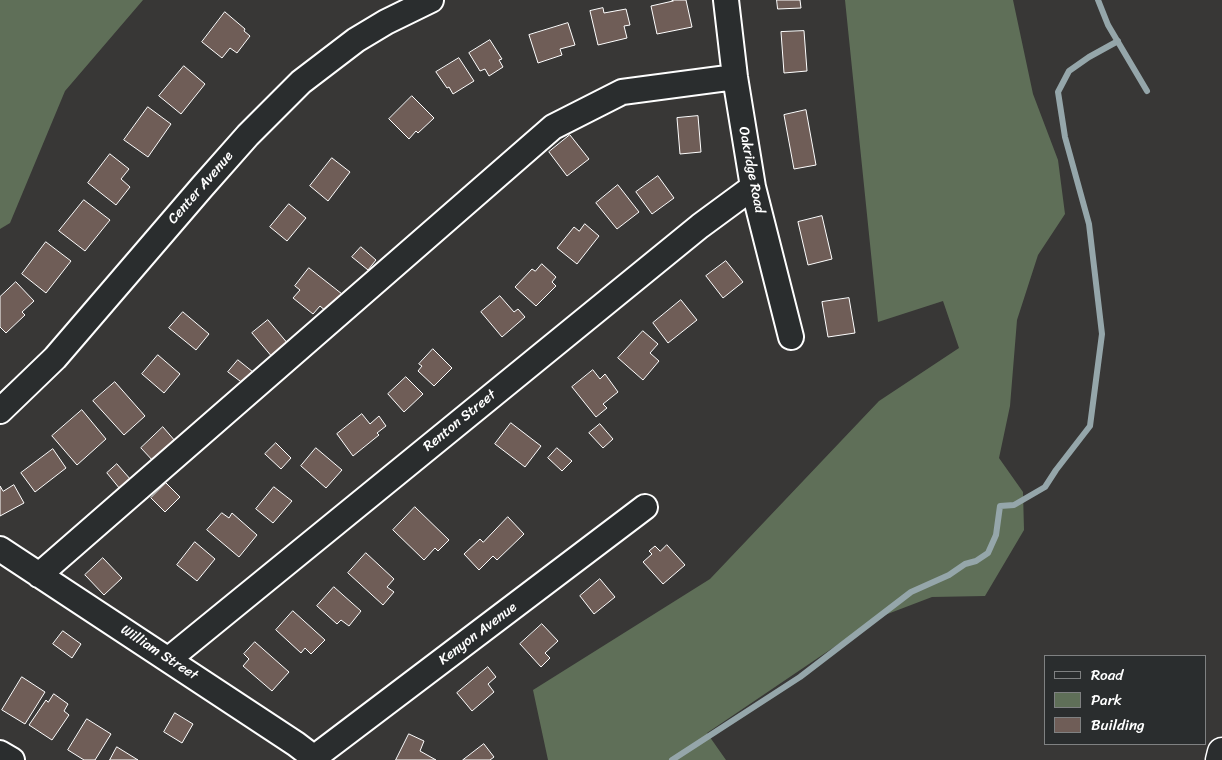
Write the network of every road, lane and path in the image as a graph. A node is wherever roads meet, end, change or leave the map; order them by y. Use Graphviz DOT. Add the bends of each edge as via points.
graph roads {
  1 [pos="431,0"];
  2 [pos="726,0"];
  3 [pos="735,77"];
  4 [pos="752,187"];
  5 [pos="791,337"];
  6 [pos="0,411"];
  7 [pos="645,507"];
  8 [pos="0,549"];
  9 [pos="39,575"];
  10 [pos="169,659"];
  11 [pos="1222,752"];
  12 [pos="0,753"];
  13 [pos="314,759"];
  14 [pos="12,760"];
  15 [pos="1220,760"];
  1 -- 6 [label="street, Center Avenue" via="356,40 301,82 202,186 55,358"];
  2 -- 3 [label="street, Oakridge Road"];
  3 -- 4 [label="street, Oakridge Road"];
  3 -- 9 [label="street" via="622,92 553,127"];
  4 -- 5 [label="street, Oakridge Road"];
  4 -- 10 [label="street, Renton Street"];
  7 -- 13 [label="street, Kenyon Avenue"];
  8 -- 9 [label="street, William Street"];
  9 -- 10 [label="street, William Street"];
  10 -- 13 [label="street, William Street"];
  11 -- 15 [label="highway"];
  12 -- 14 [label="street"];
}
